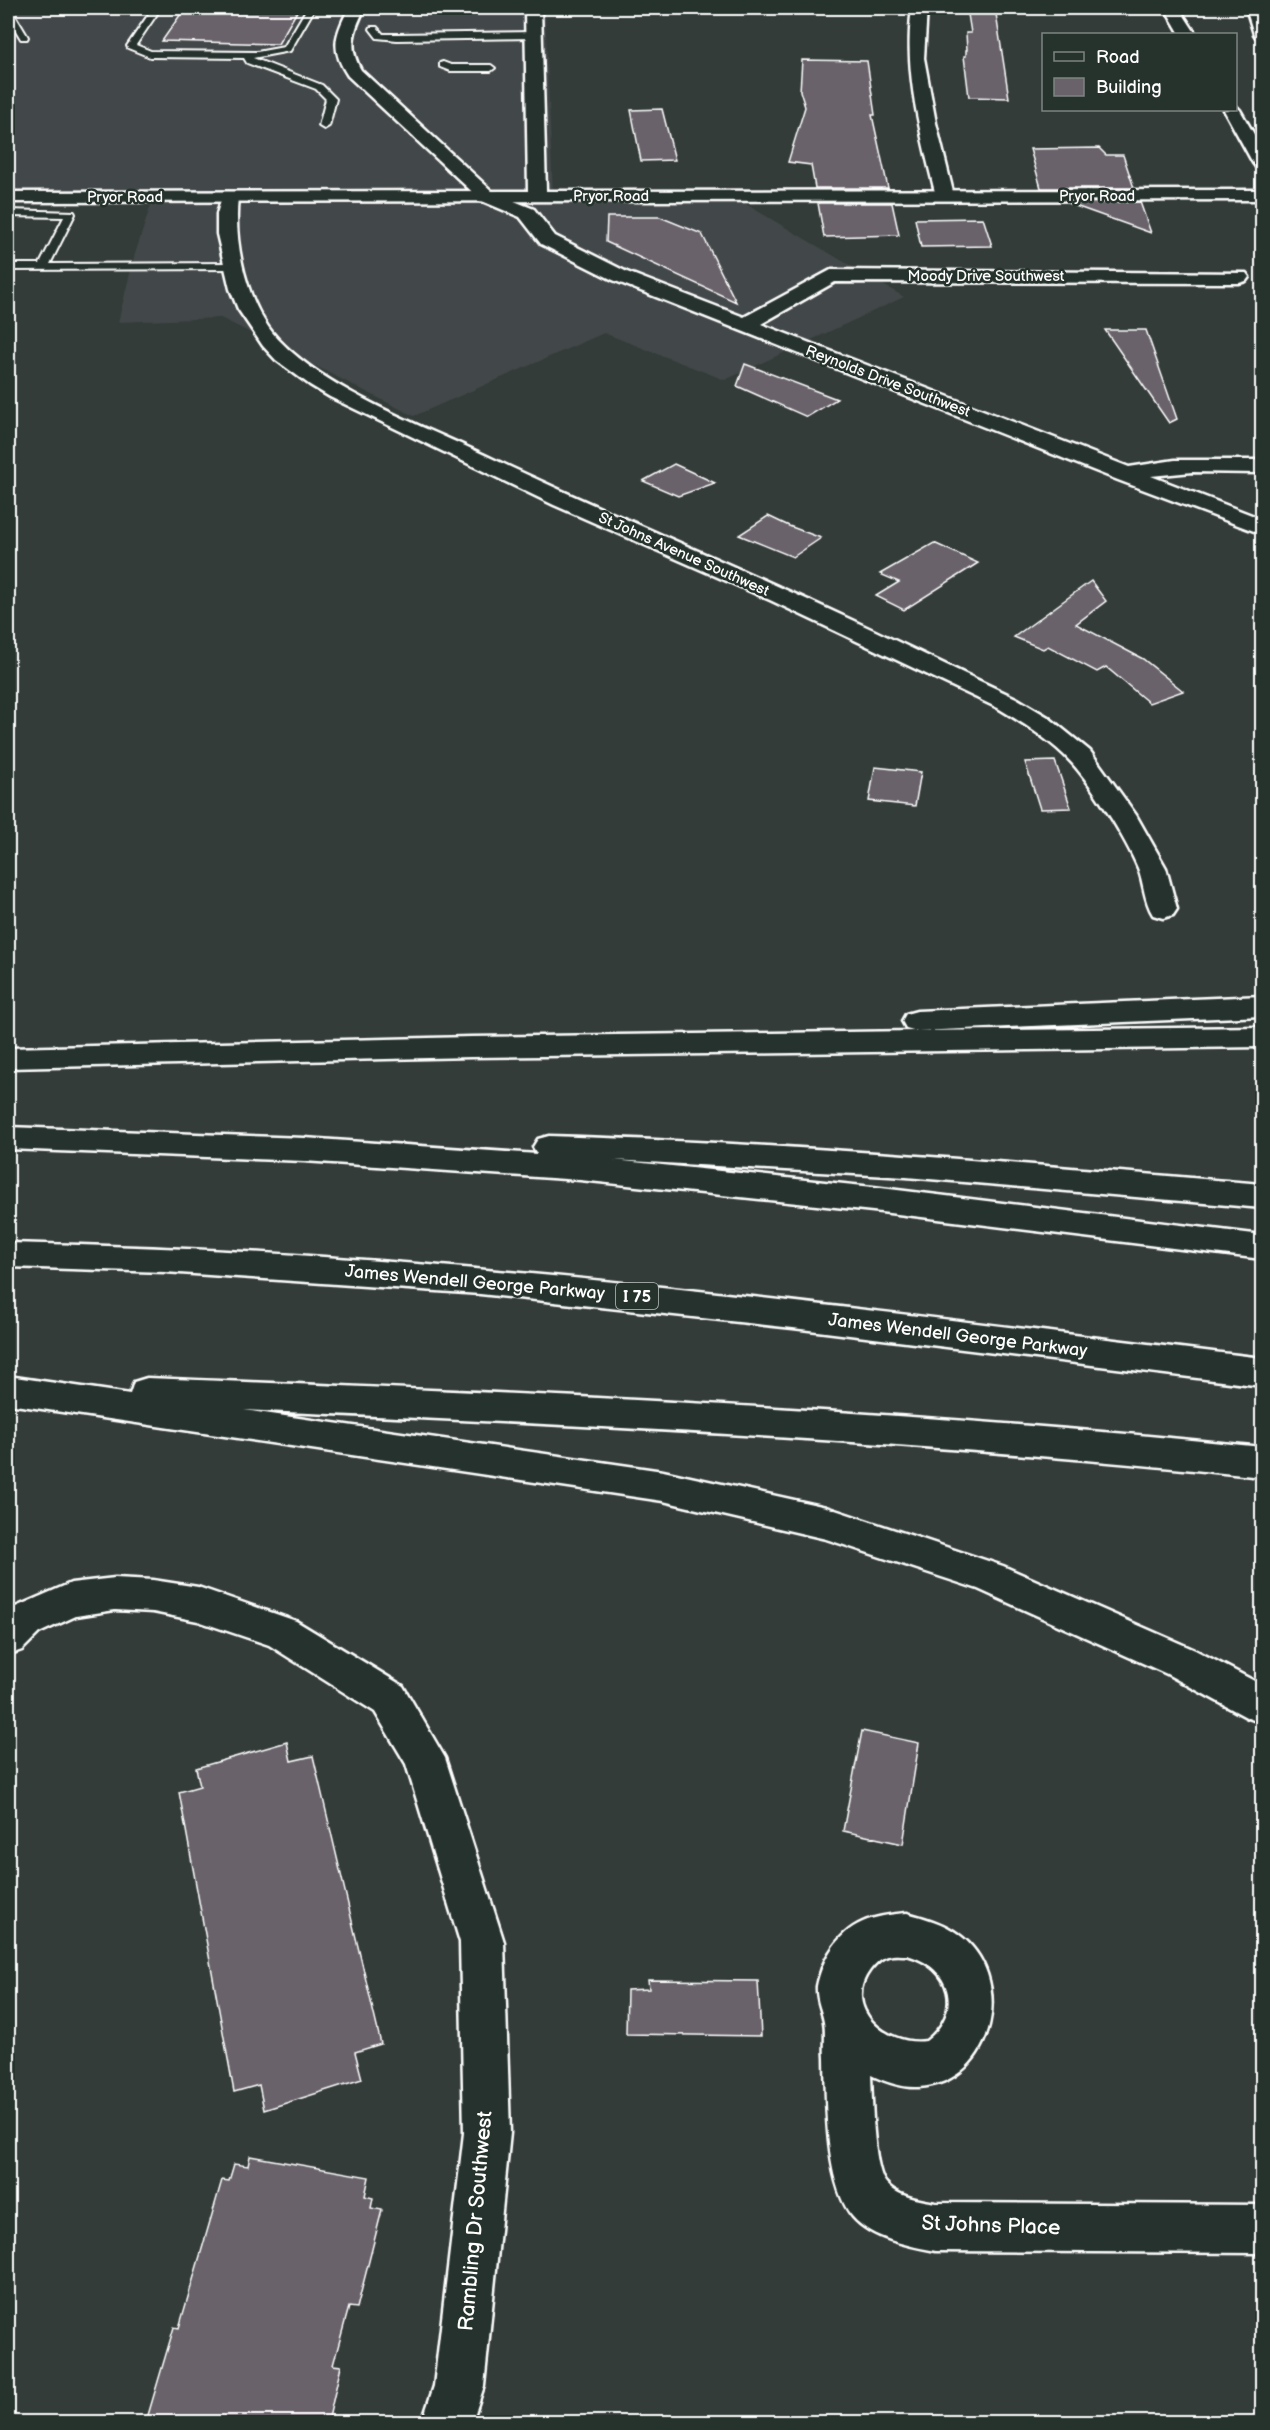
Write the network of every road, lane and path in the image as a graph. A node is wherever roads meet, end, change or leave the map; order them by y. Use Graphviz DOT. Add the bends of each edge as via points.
graph roads {
  1 [pos="157,8"];
  2 [pos="311,8"];
  3 [pos="357,8"];
  4 [pos="533,8"];
  5 [pos="919,8"];
  6 [pos="1172,8"];
  7 [pos="1253,8"];
  8 [pos="25,17"];
  9 [pos="10,19"];
  10 [pos="374,29"];
  11 [pos="1187,33"];
  12 [pos="1263,34"];
  13 [pos="534,35"];
  14 [pos="24,38"];
  15 [pos="247,55"];
  16 [pos="443,65"];
  17 [pos="491,68"];
  18 [pos="1233,111"];
  19 [pos="324,126"];
  20 [pos="1263,164"];
  21 [pos="1263,195"];
  22 [pos="488,196"];
  23 [pos="945,196"];
  24 [pos="8,197"];
  25 [pos="229,197"];
  26 [pos="532,205"];
  27 [pos="8,213"];
  28 [pos="234,266"];
  29 [pos="8,267"];
  30 [pos="44,267"];
  31 [pos="1239,277"];
  32 [pos="746,325"];
  33 [pos="1258,466"];
  34 [pos="1126,475"];
  35 [pos="1263,527"];
  36 [pos="1163,909"];
  37 [pos="1263,1006"];
  38 [pos="1263,1037"];
  39 [pos="471,1047"];
  40 [pos="8,1058"];
  41 [pos="8,1138"];
  42 [pos="87,1140"];
  43 [pos="1263,1196"];
  44 [pos="1263,1247"];
  45 [pos="8,1255"];
  46 [pos="1263,1372"];
  47 [pos="8,1388"];
  48 [pos="1263,1462"];
  49 [pos="8,1638"];
  50 [pos="1263,1705"];
  51 [pos="846,2024"];
  52 [pos="1263,2229"];
  53 [pos="447,2422"];
  1 -- 15 [label="lane" via="130,46 150,54"];
  2 -- 15 [label="lane" via="287,49"];
  3 -- 22 [label="main road" via="343,36 343,55 354,73"];
  4 -- 13 [label="main road"];
  5 -- 23 [label="main road" via="916,58"];
  6 -- 11 [label="main road"];
  7 -- 12 [label="main road"];
  8 -- 9 [label="lane"];
  9 -- 14 [label="lane"];
  10 -- 13 [label="lane" via="380,36 397,38"];
  13 -- 26 [label="main road"];
  15 -- 19 [label="lane" via="250,60 319,87 331,99"];
  16 -- 17 [label="lane"];
  18 -- 20 [label="main road"];
  21 -- 23 [label="main road, Pryor Road"];
  22 -- 25 [label="main road, Pryor Road"];
  22 -- 26 [label="main road"];
  23 -- 26 [label="main road, Pryor Road"];
  24 -- 25 [label="main road, Pryor Road"];
  25 -- 28 [label="main road, St Johns Avenue Southwest" via="226,224"];
  26 -- 32 [label="main road, Reynolds Drive Southwest" via="548,240 620,276"];
  27 -- 30 [label="lane" via="70,214"];
  28 -- 30 [label="lane"];
  28 -- 36 [label="main road, St Johns Avenue Southwest" via="240,294 253,322 275,349 338,393 562,500 799,605 1039,722 1081,757 1122,815 1152,868"];
  29 -- 30 [label="lane"];
  31 -- 32 [label="main road, Moody Drive Southwest" via="831,276"];
  32 -- 34 [label="main road, Reynolds Drive Southwest"];
  33 -- 34 [label="main road" via="1169,466"];
  34 -- 35 [label="main road, Reynolds Drive Southwest"];
  37 -- 39 [label="main road" via="959,1018"];
  38 -- 39 [label="main road"];
  39 -- 40 [label="main road"];
  41 -- 42 [label="main road"];
  42 -- 43 [label="main road" via="639,1149 839,1160"];
  42 -- 44 [label="main road" via="353,1152 587,1170 919,1204"];
  45 -- 46 [label="main road, James Wendell George Parkway / I 75" via="109,1257 391,1274 670,1299"];
  47 -- 48 [label="main road" via="704,1417 951,1432"];
  47 -- 50 [label="main road" via="663,1486 826,1523 989,1577 1181,1662"];
  49 -- 53 [label="main road, Rambling Dr Southwest" via="25,1621 71,1600 115,1594 198,1604 282,1633 389,1699 425,1758 482,1942 487,2133 459,2386"];
  51 -- 52 [label="main road, St Johns Place" via="855,2171 867,2199 894,2218 936,2227"];
}
